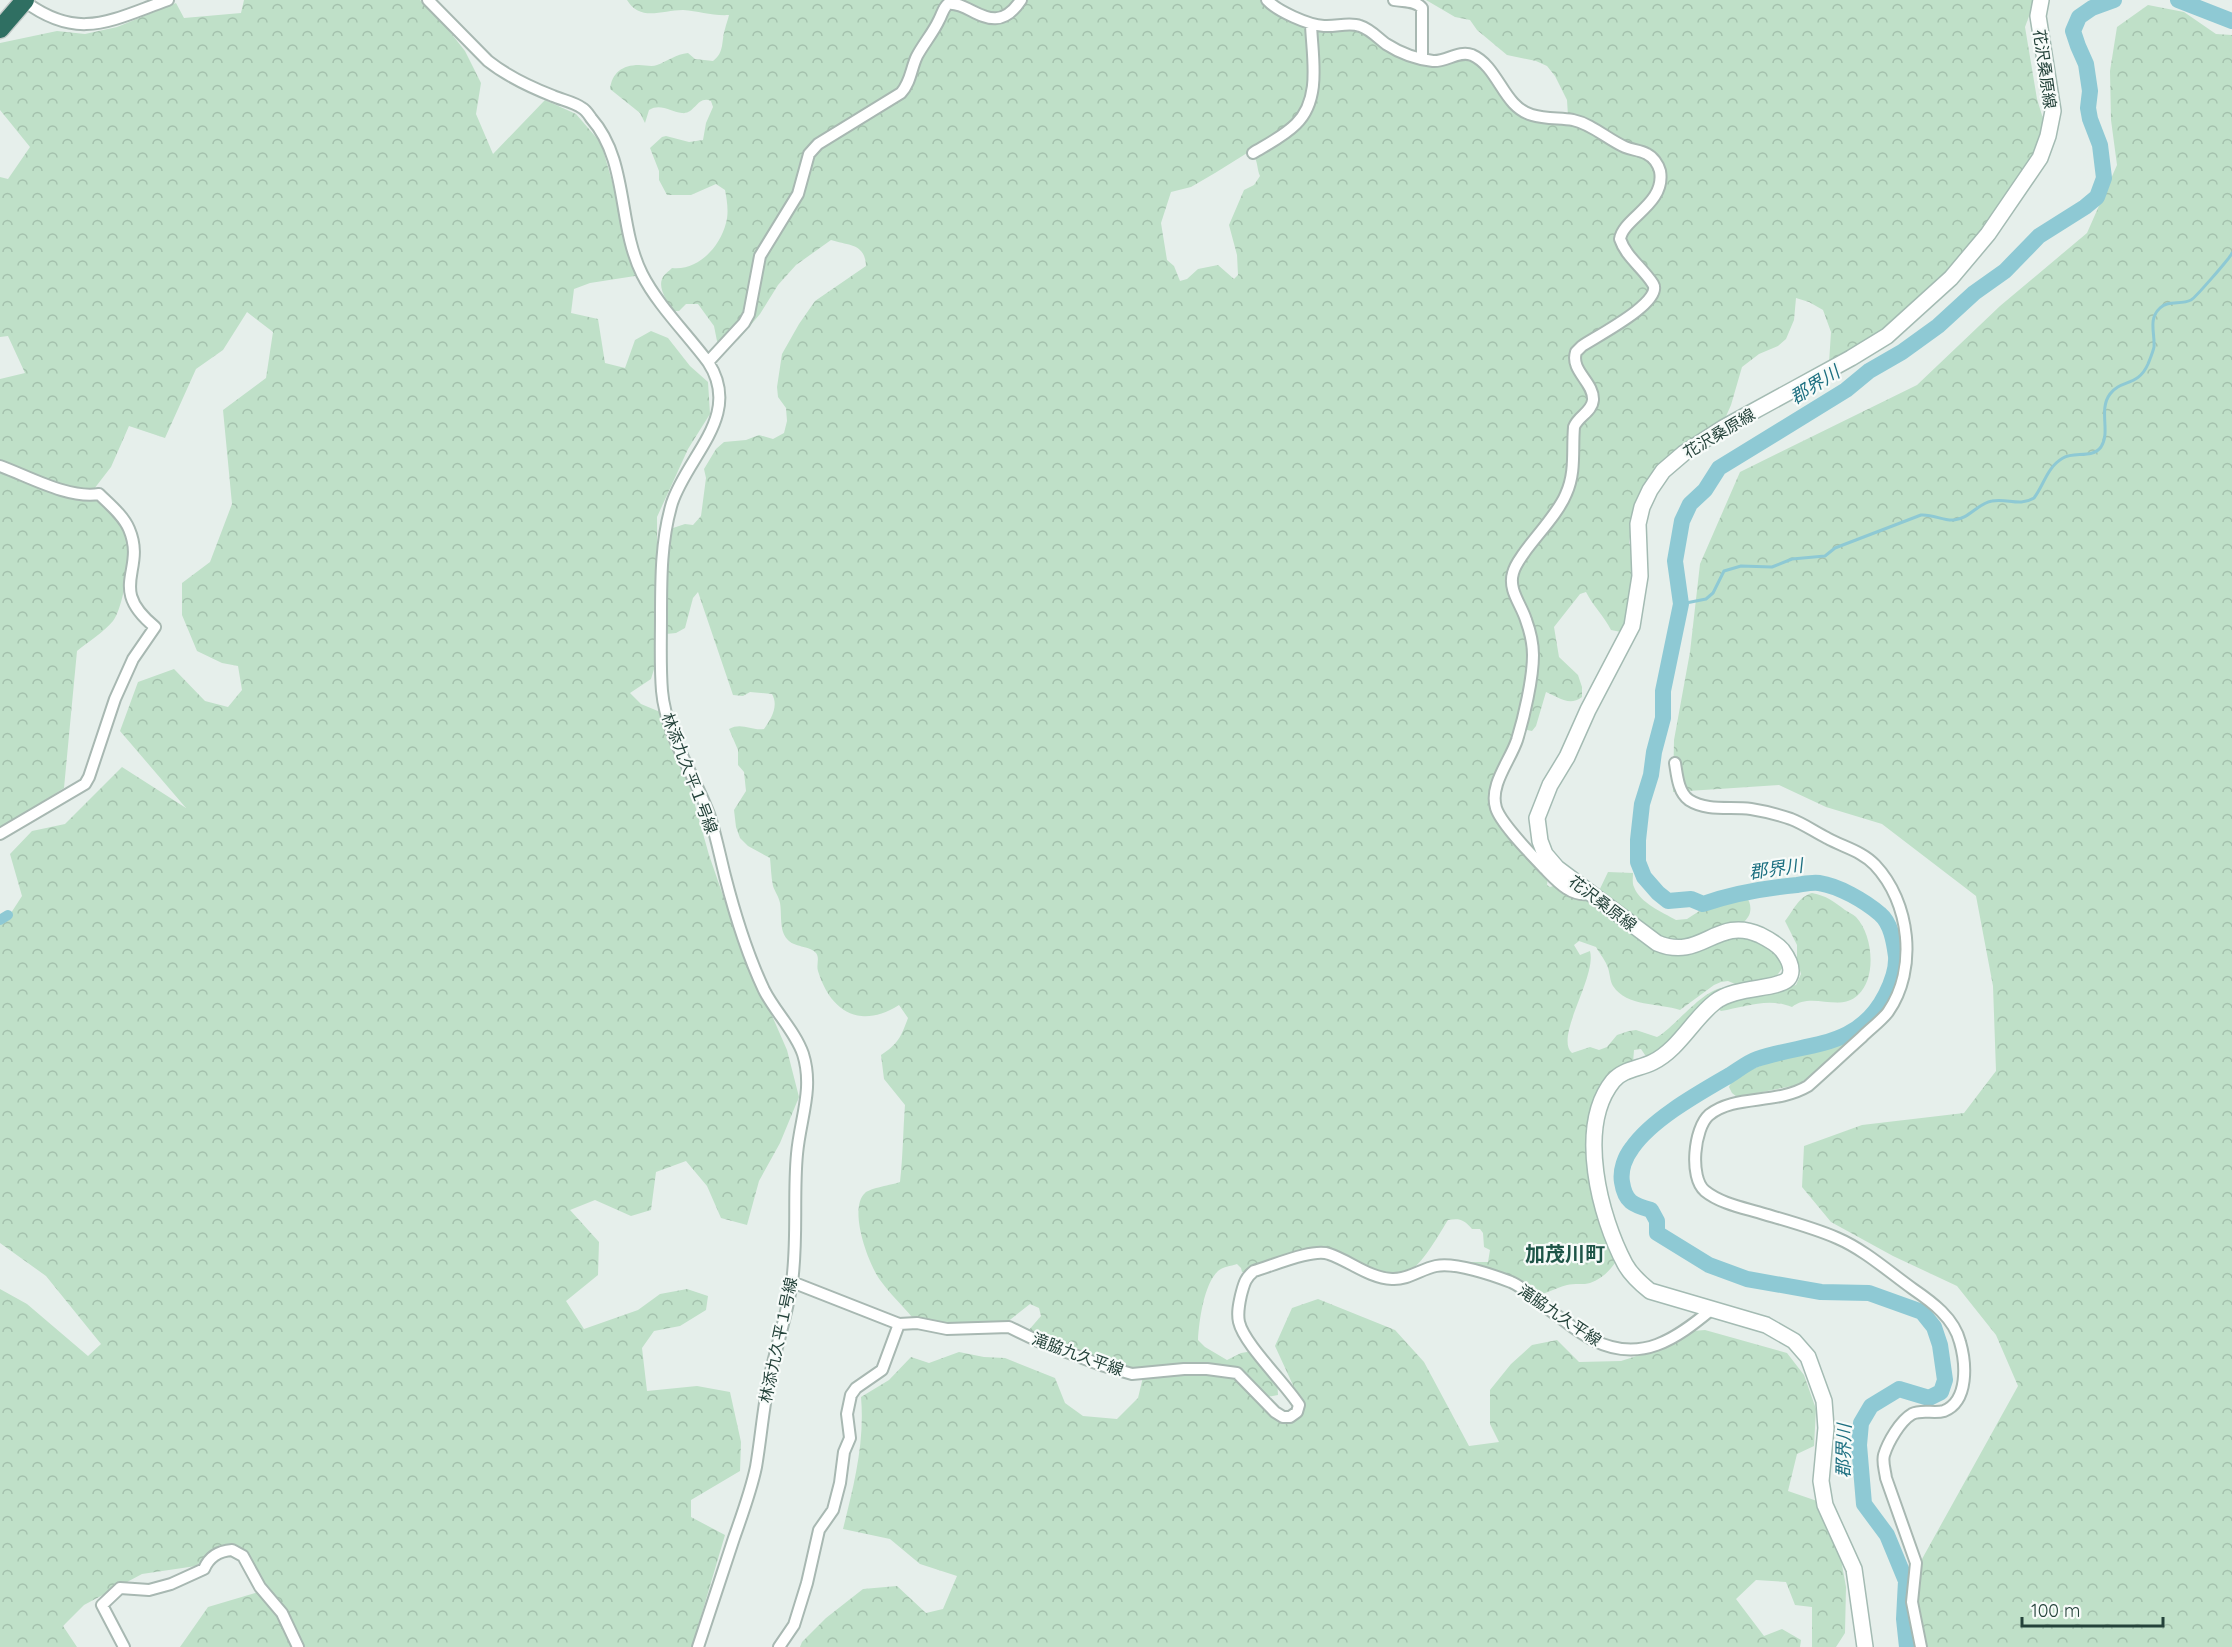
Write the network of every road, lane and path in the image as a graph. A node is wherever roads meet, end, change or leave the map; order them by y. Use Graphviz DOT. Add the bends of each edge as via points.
graph roads {
  1 [pos="24,0"];
  2 [pos="168,0"];
  3 [pos="428,0"];
  4 [pos="1022,0"];
  5 [pos="1267,0"];
  6 [pos="1394,0"];
  7 [pos="2041,0"];
  8 [pos="1311,24"];
  9 [pos="0,29"];
  10 [pos="1422,58"];
  11 [pos="1253,153"];
  12 [pos="708,362"];
  13 [pos="0,466"];
  14 [pos="1675,763"];
  15 [pos="0,834"];
  16 [pos="1589,894"];
  17 [pos="792,1282"];
  18 [pos="1712,1309"];
  19 [pos="899,1324"];
  20 [pos="124,1647"];
  21 [pos="298,1647"];
  22 [pos="698,1647"];
  23 [pos="779,1647"];
  24 [pos="1865,1647"];
  25 [pos="1921,1647"];
  1 -- 2 [label="street" via="37,11 74,24 98,24"];
  1 -- 9 [label="highway"];
  3 -- 12 [label="street, 林添九久平１号線" via="498,69 583,108 596,124 615,158 631,243 643,275"];
  4 -- 12 [label="street" via="1004,15 994,16 960,2 950,3 916,59 901,93 813,149 798,194 760,256 744,323"];
  5 -- 8 [label="street"];
  6 -- 10 [label="street" via="1422,8"];
  7 -- 16 [label="main road, 花沢桑原線" via="2038,16 2053,111 2048,136 2035,167 1988,234 1951,278 1887,336 1684,453 1663,471 1642,507 1638,524 1640,576 1632,626 1537,818 1545,854"];
  8 -- 10 [label="street" via="1360,26 1399,52"];
  8 -- 11 [label="street" via="1312,95 1306,111 1288,130"];
  10 -- 16 [label="street" via="1440,61 1461,54 1473,56 1487,66 1525,112 1585,124 1625,147 1648,154 1660,171 1660,182 1651,201 1624,228 1620,239 1654,286 1654,293 1632,315 1576,352 1576,365 1592,392 1593,404 1574,427 1574,464 1566,495 1512,574 1533,658 1523,720 1494,800 1497,811 1559,884 1582,895"];
  12 -- 17 [label="street, 林添九久平１号線" via="718,384 715,425 682,479 665,534 661,564 662,694 675,739 711,821 741,934 764,990 802,1051 808,1089 797,1148"];
  13 -- 15 [label="street" via="83,495 99,494 111,506 132,536 131,598 142,617 155,627 133,659 115,699 85,784"];
  14 -- 25 [label="street" via="1678,782 1688,799 1710,807 1753,809 1804,824 1874,864 1900,904 1907,965 1903,983 1887,1014 1795,1094 1741,1102 1710,1114 1698,1133 1695,1170 1704,1190 1716,1197 1838,1239 1864,1254 1933,1303 1954,1327 1964,1366 1960,1395 1943,1411 1912,1415 1896,1431 1883,1464 1916,1563 1912,1602"];
  16 -- 18 [label="main road, 花沢桑原線" via="1668,948 1688,948 1743,928 1773,941 1790,963 1791,972 1780,984 1734,991 1715,1002 1655,1061 1621,1073 1603,1100 1596,1125 1593,1152 1598,1187 1626,1264 1650,1291"];
  17 -- 19 [label="street, 滝脇九久平線"];
  17 -- 22 [label="street, 林添九久平１号線" via="770,1378 756,1469"];
  18 -- 19 [label="street, 滝脇九久平線" via="1673,1339 1629,1351 1591,1339 1523,1288 1491,1276 1436,1266 1390,1279 1318,1252 1254,1271 1244,1281 1239,1324 1299,1405 1297,1412 1283,1417 1237,1373 1184,1369 1132,1374 1050,1346 1009,1327 947,1329"];
  18 -- 24 [label="main road, 花沢桑原線" via="1766,1325 1794,1341 1808,1357 1824,1401 1826,1428 1821,1481 1825,1505 1854,1569"];
  19 -- 23 [label="street" via="882,1370 851,1395 847,1414 850,1437 833,1510 819,1530 794,1625"];
  20 -- 21 [label="street" via="102,1605 120,1588 148,1590 171,1584 204,1569 218,1553 232,1550 240,1552 260,1587 282,1613"];
}
